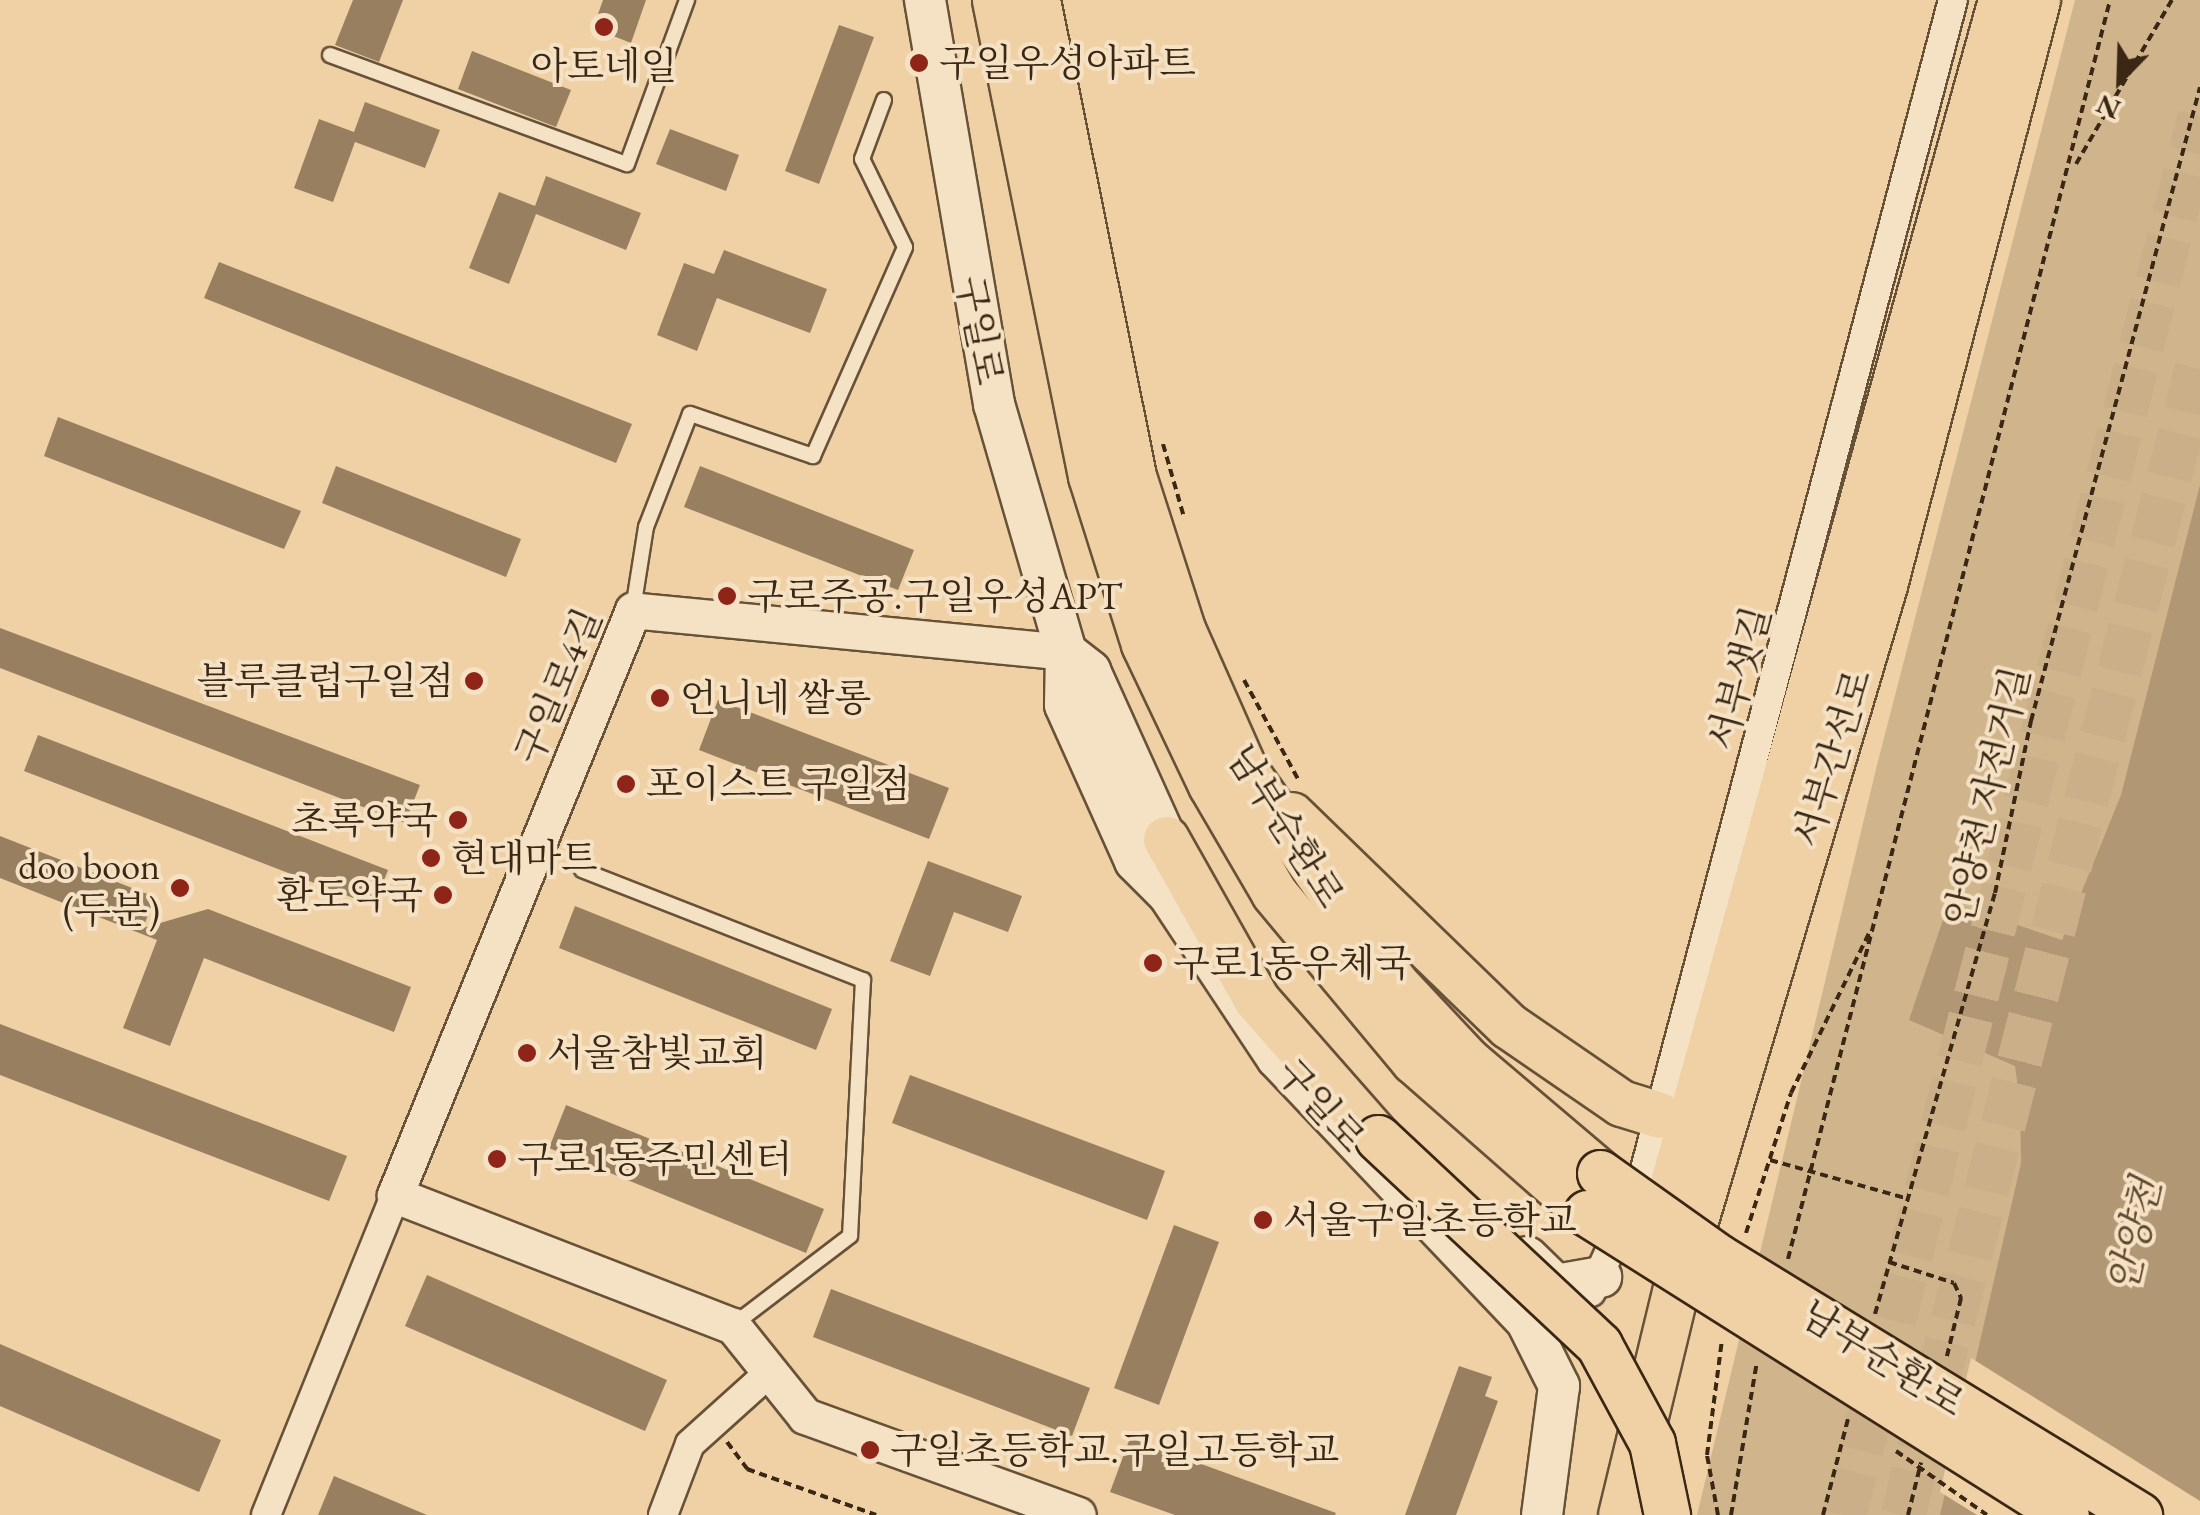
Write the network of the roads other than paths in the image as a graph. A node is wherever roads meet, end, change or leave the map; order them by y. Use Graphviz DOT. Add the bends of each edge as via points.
graph roads {
  1 [pos="688,0"];
  2 [pos="925,0"];
  3 [pos="995,0"];
  4 [pos="1037,0"];
  5 [pos="1952,0"];
  6 [pos="2001,0"];
  7 [pos="2037,0"];
  8 [pos="330,56"];
  9 [pos="884,100"];
  10 [pos="633,610"];
  11 [pos="1066,652"];
  12 [pos="1244,770"];
  13 [pos="1166,840"];
  14 [pos="582,870"];
  15 [pos="1168,894"];
  16 [pos="1658,1114"];
  17 [pos="1593,1193"];
  18 [pos="396,1195"];
  19 [pos="1601,1277"];
  20 [pos="1571,1314"];
  21 [pos="1526,1320"];
  22 [pos="733,1326"];
  23 [pos="770,1372"];
  24 [pos="1559,1386"];
  25 [pos="266,1515"];
  26 [pos="663,1515"];
  27 [pos="1078,1515"];
  28 [pos="1542,1515"];
  29 [pos="1590,1515"];
  30 [pos="1621,1515"];
  31 [pos="1667,1515"];
  32 [pos="2066,1515"];
  33 [pos="2139,1515"];
  1 -- 8 [label="lane" via="627,164"];
  2 -- 11 [label="main road, 구일로" via="994,404"];
  3 -- 17 [label="main road, 남부순환로" via="1091,476 1144,644 1211,785 1274,893 1414,1061"];
  4 -- 12 [label="main road, 남부순환로" via="1132,473 1182,628"];
  5 -- 16 [label="street, 서부샛길" via="1856,392"];
  6 -- 29 [label="main road, 서부간선로" via="1655,1246"];
  7 -- 30 [label="main road, 서부간선로" via="1884,584 1681,1267"];
  9 -- 10 [label="lane" via="862,159 905,247 813,456 690,414 646,527"];
  10 -- 11 [label="street, 구일로4길"];
  10 -- 18 [label="street, 구일로4길"];
  11 -- 13 [label="main road, 구일로" via="1090,671"];
  11 -- 15 [label="main road, 구일로" via="1065,705 1135,861"];
  12 -- 16 [label="main road" via="1509,1026 1621,1103"];
  12 -- 17 [label="main road, 남부순환로" via="1316,883 1395,982"];
  13 -- 15 [label="main road, 구일로"];
  13 -- 19 [label="main road" via="1289,1012 1393,1131 1556,1285"];
  13 -- 31 [label="main road, bridge" via="1256,999 1378,1138 1598,1345 1652,1444"];
  14 -- 22 [label="lane" via="863,980 850,1236"];
  15 -- 21 [label="main road, 구일로" via="1277,1058"];
  16 -- 19 [label="street, 서부샛길"];
  17 -- 32 [label="main road, 남부순환로, bridge"];
  17 -- 33 [label="main road, 남부순환로, bridge" via="1718,1257"];
  18 -- 22 [label="street"];
  18 -- 25 [label="street"];
  19 -- 20 [label="street, 서부샛길"];
  20 -- 21 [label="street"];
  20 -- 24 [label="main road"];
  21 -- 24 [label="main road, 구일로"];
  22 -- 23 [label="street"];
  23 -- 26 [label="street" via="690,1444"];
  23 -- 27 [label="street" via="805,1416"];
  24 -- 28 [label="main road"];
}
